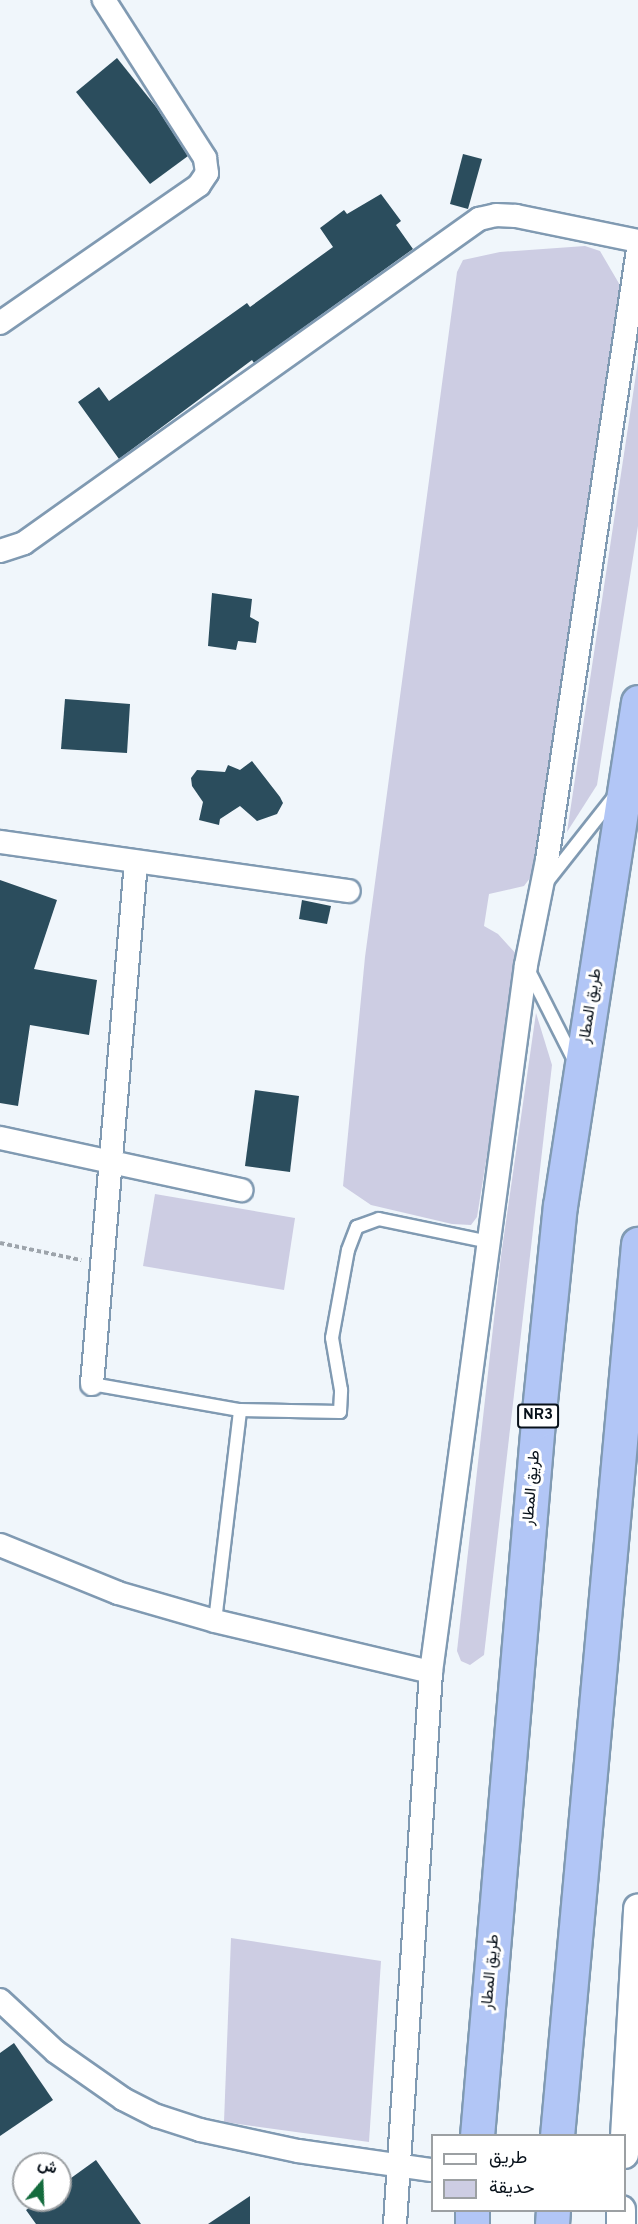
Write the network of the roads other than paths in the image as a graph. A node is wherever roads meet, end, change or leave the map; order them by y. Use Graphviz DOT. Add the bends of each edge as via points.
graph roads {
  1 [pos="104,0"];
  2 [pos="638,241"];
  3 [pos="638,250"];
  4 [pos="0,323"];
  5 [pos="0,551"];
  6 [pos="638,702"];
  7 [pos="626,782"];
  8 [pos="0,842"];
  9 [pos="136,862"];
  10 [pos="541,890"];
  11 [pos="350,891"];
  12 [pos="526,965"];
  13 [pos="581,1073"];
  14 [pos="0,1138"];
  15 [pos="110,1161"];
  16 [pos="241,1190"];
  17 [pos="489,1242"];
  18 [pos="638,1244"];
  19 [pos="92,1384"];
  20 [pos="240,1410"];
  21 [pos="0,1545"];
  22 [pos="215,1622"];
  23 [pos="431,1672"];
  24 [pos="638,1908"];
  25 [pos="3,2009"];
  26 [pos="477,2134"];
  27 [pos="557,2134"];
  28 [pos="625,2134"];
  29 [pos="398,2165"];
  30 [pos="431,2170"];
  31 [pos="395,2224"];
  1 -- 4 [label="street" via="205,158 207,173 199,185"];
  2 -- 5 [label="street" via="516,216 479,219 24,543"];
  3 -- 10 [label="street"];
  6 -- 7 [label="highway, طريق المطار / NR3"];
  7 -- 10 [label="lane"];
  7 -- 13 [label="highway, طريق المطار / NR3"];
  8 -- 9 [label="street"];
  9 -- 11 [label="street"];
  9 -- 15 [label="street"];
  10 -- 12 [label="street"];
  12 -- 13 [label="lane"];
  12 -- 17 [label="street"];
  13 -- 26 [label="highway, طريق المطار / NR3" via="561,1206 538,1421"];
  14 -- 15 [label="street"];
  15 -- 16 [label="street"];
  15 -- 19 [label="street"];
  17 -- 20 [label="lane" via="379,1220 357,1227 348,1250 332,1338 341,1390 340,1412"];
  17 -- 23 [label="street"];
  18 -- 27 [label="highway"];
  19 -- 20 [label="lane"];
  20 -- 22 [label="lane"];
  21 -- 22 [label="street" via="118,1593"];
  22 -- 23 [label="street"];
  23 -- 29 [label="street"];
  24 -- 28 [label="street"];
  25 -- 29 [label="street" via="75,2066 123,2099 158,2116 200,2130 298,2151"];
  29 -- 30 [label="street"];
  29 -- 31 [label="street"];
}
